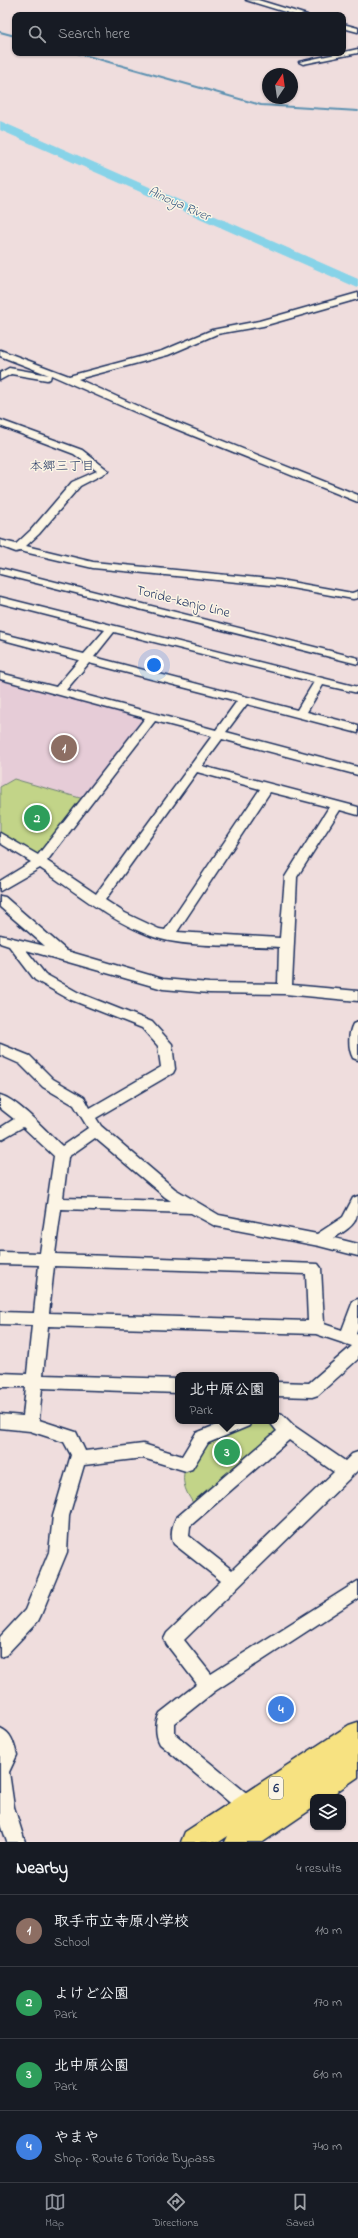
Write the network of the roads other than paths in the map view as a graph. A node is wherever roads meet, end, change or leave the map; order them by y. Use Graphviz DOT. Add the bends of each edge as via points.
graph roads {
  1 [pos="250,0"];
  2 [pos="292,12"];
  3 [pos="346,27"];
  4 [pos="358,30"];
  5 [pos="358,51"];
  6 [pos="346,53"];
  7 [pos="333,56"];
  8 [pos="303,62"];
  9 [pos="358,296"];
  10 [pos="0,353"];
  11 [pos="0,364"];
  12 [pos="40,376"];
  13 [pos="0,377"];
  14 [pos="72,380"];
  15 [pos="0,423"];
  16 [pos="358,499"];
  17 [pos="0,543"];
  18 [pos="16,548"];
  19 [pos="0,571"];
  20 [pos="358,594"];
  21 [pos="0,600"];
  22 [pos="112,628"];
  23 [pos="0,636"];
  24 [pos="86,659"];
  25 [pos="358,661"];
  26 [pos="0,676"];
  27 [pos="320,681"];
  28 [pos="358,690"];
  29 [pos="58,692"];
  30 [pos="244,700"];
  31 [pos="300,714"];
  32 [pos="152,716"];
  33 [pos="358,729"];
  34 [pos="220,734"];
  35 [pos="195,768"];
  36 [pos="358,771"];
  37 [pos="267,787"];
  38 [pos="337,805"];
  39 [pos="358,811"];
  40 [pos="0,837"];
  41 [pos="40,862"];
  42 [pos="0,887"];
  43 [pos="0,900"];
  44 [pos="97,902"];
  45 [pos="168,935"];
  46 [pos="0,940"];
  47 [pos="14,943"];
  48 [pos="286,943"];
  49 [pos="65,956"];
  50 [pos="285,989"];
  51 [pos="358,996"];
  52 [pos="358,1027"];
  53 [pos="0,1049"];
  54 [pos="358,1055"];
  55 [pos="0,1100"];
  56 [pos="88,1116"];
  57 [pos="24,1119"];
  58 [pos="96,1130"];
  59 [pos="0,1135"];
  60 [pos="61,1154"];
  61 [pos="358,1202"];
  62 [pos="54,1203"];
  63 [pos="193,1207"];
  64 [pos="319,1240"];
  65 [pos="358,1250"];
  66 [pos="0,1258"];
  67 [pos="47,1260"];
  68 [pos="358,1305"];
  69 [pos="0,1318"];
  70 [pos="41,1320"];
  71 [pos="316,1328"];
  72 [pos="352,1339"];
  73 [pos="358,1350"];
  74 [pos="0,1380"];
  75 [pos="35,1382"];
  76 [pos="175,1386"];
  77 [pos="279,1389"];
  78 [pos="0,1421"];
  79 [pos="279,1422"];
  80 [pos="30,1424"];
  81 [pos="236,1424"];
  82 [pos="288,1431"];
  83 [pos="78,1459"];
  84 [pos="352,1465"];
  85 [pos="233,1581"];
  86 [pos="358,1589"];
  87 [pos="0,1649"];
  88 [pos="209,1685"];
  89 [pos="358,1734"];
  90 [pos="0,1737"];
  91 [pos="358,1762"];
  92 [pos="248,1806"];
  93 [pos="16,1842"];
  94 [pos="195,1842"];
  95 [pos="239,1842"];
  1 -- 2 [label="street"];
  3 -- 4 [label="street"];
  5 -- 6 [label="street"];
  7 -- 8 [label="street"];
  9 -- 14 [label="street" via="260,324 215,332 165,352"];
  10 -- 14 [label="street"];
  11 -- 12 [label="street"];
  12 -- 13 [label="street" via="9,371"];
  12 -- 14 [label="street"];
  14 -- 16 [label="street" via="152,416"];
  15 -- 18 [label="street" via="78,452 104,471 76,484 35,532"];
  17 -- 18 [label="street"];
  18 -- 20 [label="street" via="93,565 280,583 353,596"];
  19 -- 25 [label="street, Toride-kanjo Line"];
  21 -- 22 [label="street"];
  22 -- 24 [label="street"];
  22 -- 27 [label="street"];
  23 -- 24 [label="street"];
  24 -- 29 [label="street"];
  24 -- 30 [label="street"];
  26 -- 29 [label="street"];
  27 -- 28 [label="street"];
  27 -- 31 [label="street"];
  29 -- 32 [label="street"];
  30 -- 31 [label="street"];
  30 -- 34 [label="street"];
  31 -- 33 [label="street"];
  32 -- 34 [label="street"];
  32 -- 41 [label="street"];
  34 -- 35 [label="street"];
  34 -- 36 [label="street"];
  35 -- 37 [label="street"];
  35 -- 44 [label="street"];
  37 -- 38 [label="street"];
  37 -- 45 [label="street"];
  38 -- 39 [label="street"];
  38 -- 48 [label="street" via="291,877"];
  40 -- 41 [label="street"];
  41 -- 42 [label="street"];
  41 -- 44 [label="street"];
  43 -- 49 [label="street"];
  44 -- 45 [label="street" via="156,933"];
  45 -- 48 [label="street"];
  46 -- 47 [label="street"];
  47 -- 49 [label="street"];
  47 -- 56 [label="street" via="40,977 74,996 147,1025 165,1044 168,1069"];
  48 -- 50 [label="street"];
  49 -- 50 [label="street" via="163,984 209,988"];
  50 -- 51 [label="street"];
  52 -- 54 [label="street"];
  53 -- 56 [label="street" via="25,1060 48,1083 79,1101"];
  55 -- 57 [label="street"];
  56 -- 58 [label="street"];
  57 -- 59 [label="street"];
  57 -- 60 [label="street"];
  58 -- 60 [label="street"];
  58 -- 63 [label="street" via="170,1193"];
  60 -- 62 [label="street"];
  61 -- 64 [label="street" via="349,1221"];
  62 -- 63 [label="street"];
  62 -- 67 [label="street"];
  63 -- 64 [label="street" via="215,1220"];
  64 -- 65 [label="street"];
  66 -- 67 [label="street"];
  67 -- 70 [label="street"];
  67 -- 71 [label="street" via="313,1268"];
  68 -- 72 [label="street"];
  69 -- 70 [label="street"];
  70 -- 71 [label="street"];
  70 -- 75 [label="street"];
  71 -- 72 [label="street"];
  73 -- 77 [label="street" via="312,1390"];
  74 -- 75 [label="street"];
  75 -- 76 [label="street"];
  75 -- 80 [label="street"];
  78 -- 80 [label="street"];
  79 -- 82 [label="street"];
  80 -- 83 [label="street" via="70,1437 79,1455"];
  81 -- 83 [label="street" via="202,1438 186,1464 143,1451"];
  82 -- 84 [label="street"];
  82 -- 85 [label="street" via="182,1523 180,1540"];
  83 -- 87 [label="street" via="61,1516 58,1552 32,1615"];
  84 -- 85 [label="street"];
  85 -- 88 [label="street" via="173,1639"];
  86 -- 88 [label="street"];
  88 -- 92 [label="street" via="166,1719 166,1738"];
  89 -- 92 [label="highway, 6"];
  90 -- 93 [label="street" via="6,1744 8,1755 0,1772 5,1807"];
  91 -- 95 [label="highway, 6"];
  92 -- 94 [label="highway, 6"];
}
